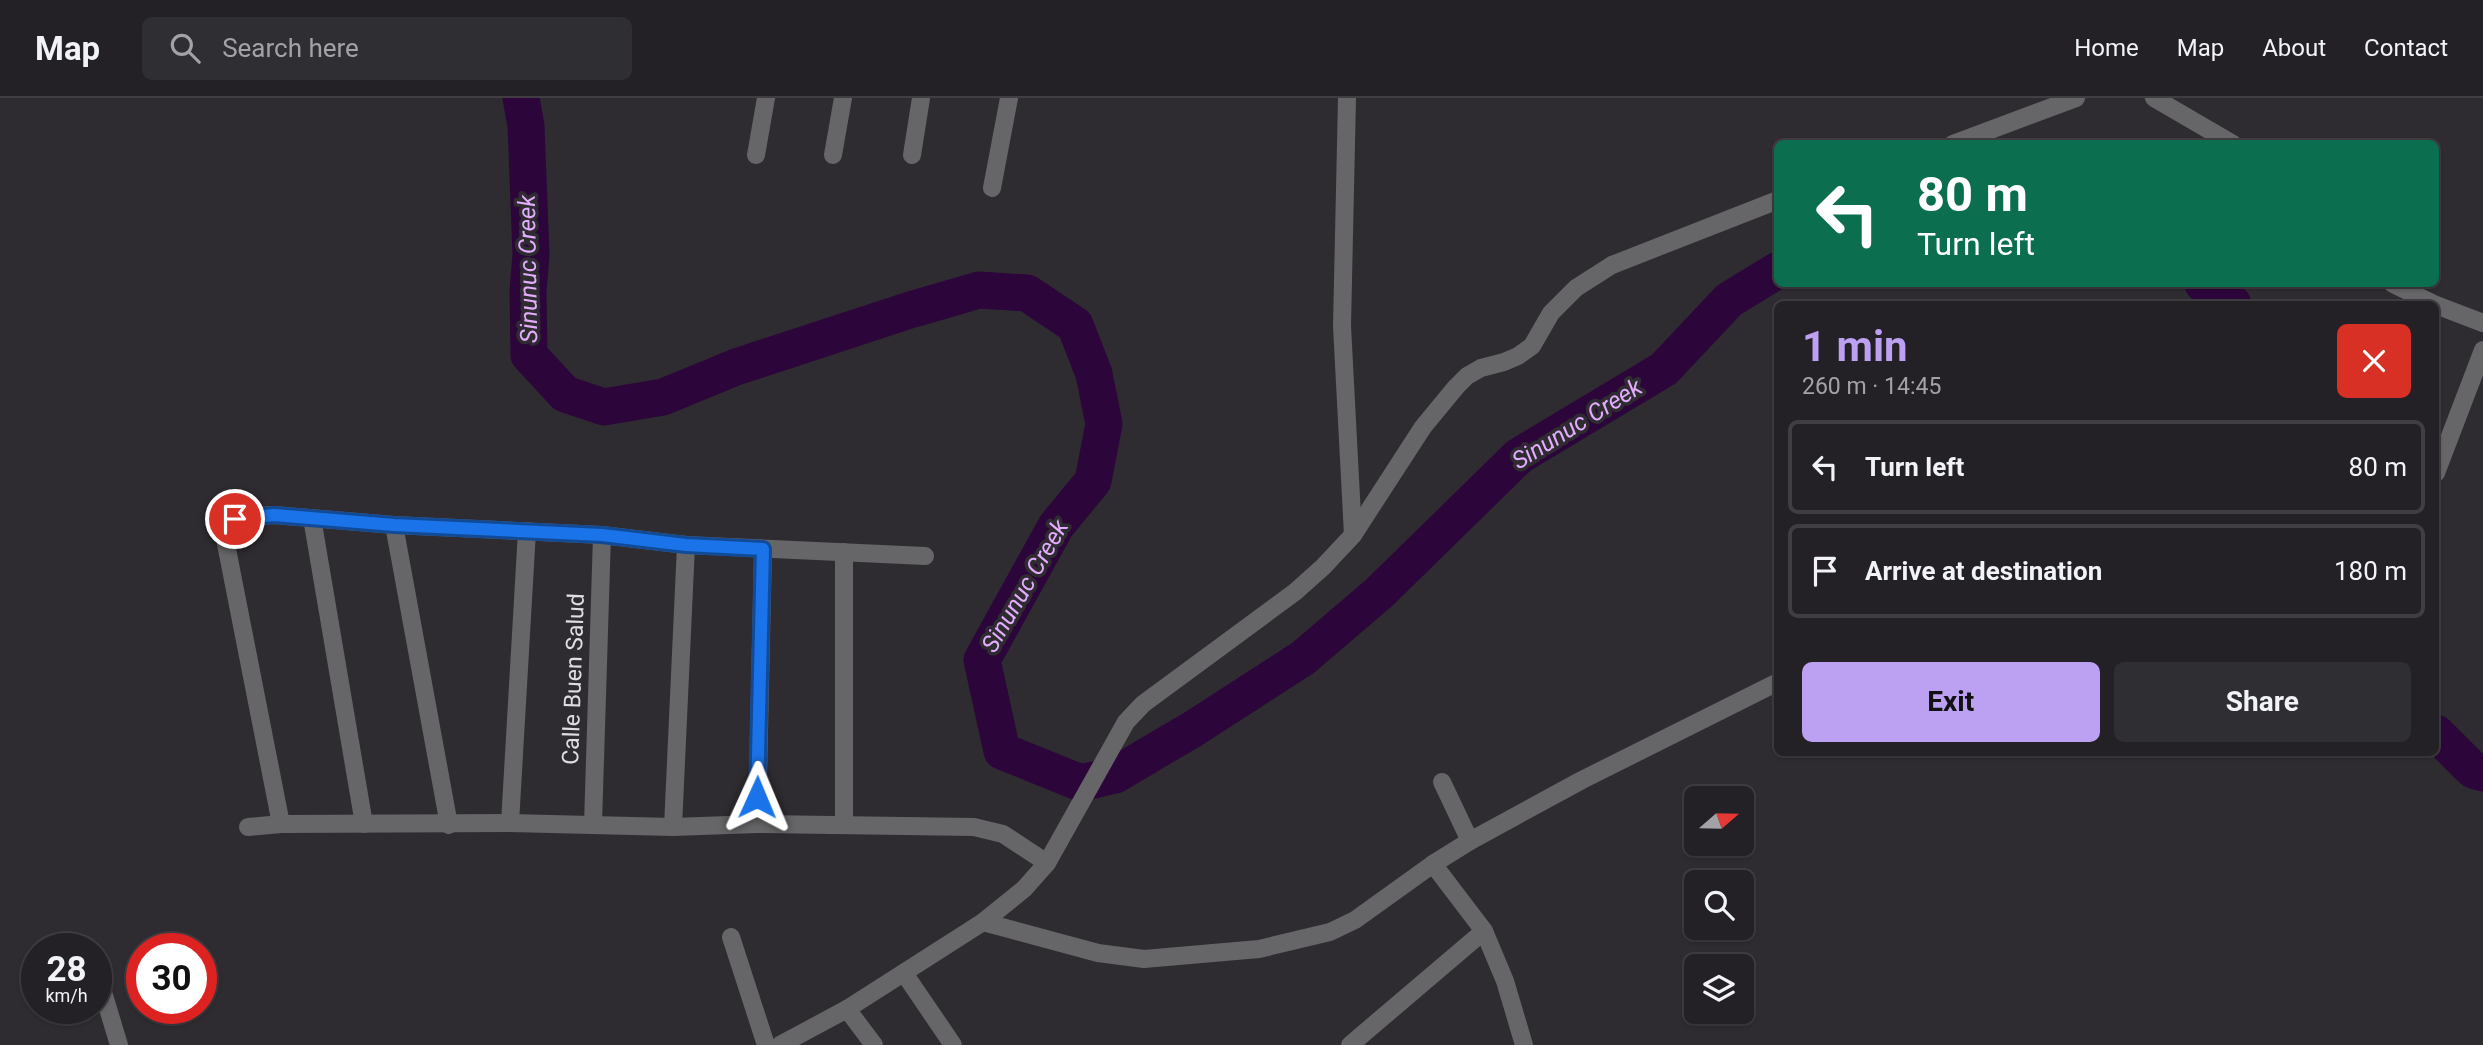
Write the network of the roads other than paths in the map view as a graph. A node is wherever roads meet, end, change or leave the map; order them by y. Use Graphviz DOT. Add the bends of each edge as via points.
graph roads {
  1 [pos="766,98"];
  2 [pos="843,98"];
  3 [pos="921,98"];
  4 [pos="1009,98"];
  5 [pos="1348,98"];
  6 [pos="2077,98"];
  7 [pos="2154,98"];
  8 [pos="1964,140"];
  9 [pos="2227,140"];
  10 [pos="756,155"];
  11 [pos="833,155"];
  12 [pos="912,155"];
  13 [pos="992,188"];
  14 [pos="1774,202"];
  15 [pos="2397,287"];
  16 [pos="2412,299"];
  17 [pos="2439,306"];
  18 [pos="2483,323"];
  19 [pos="2483,350"];
  20 [pos="2439,465"];
  21 [pos="312,518"];
  22 [pos="394,525"];
  23 [pos="527,531"];
  24 [pos="602,535"];
  25 [pos="1353,535"];
  26 [pos="686,545"];
  27 [pos="763,549"];
  28 [pos="844,552"];
  29 [pos="925,556"];
  30 [pos="1774,684"];
  31 [pos="1442,782"];
  32 [pos="510,823"];
  33 [pos="281,824"];
  34 [pos="363,824"];
  35 [pos="593,824"];
  36 [pos="757,824"];
  37 [pos="449,825"];
  38 [pos="844,825"];
  39 [pos="248,827"];
  40 [pos="673,827"];
  41 [pos="1470,841"];
  42 [pos="1047,863"];
  43 [pos="1433,864"];
  44 [pos="983,922"];
  45 [pos="1484,931"];
  46 [pos="731,937"];
  47 [pos="904,973"];
  48 [pos="847,1009"];
  49 [pos="112,1022"];
  50 [pos="1522,1044"];
  51 [pos="119,1045"];
  52 [pos="766,1045"];
  53 [pos="780,1045"];
  54 [pos="874,1045"];
  55 [pos="953,1045"];
  56 [pos="1350,1045"];
  1 -- 10 [label="street"];
  2 -- 11 [label="street"];
  3 -- 12 [label="street"];
  4 -- 13 [label="street"];
  5 -- 25 [label="street" via="1342,326"];
  6 -- 8 [label="street"];
  7 -- 9 [label="street"];
  14 -- 25 [label="street" via="1612,265 1576,288 1551,313 1532,346 1518,356 1481,368 1456,387 1423,427"];
  15 -- 16 [label="street"];
  17 -- 18 [label="street"];
  19 -- 20 [label="street"];
  21 -- 22 [label="street"];
  21 -- 33 [label="street" via="244,517 229,523 226,531"];
  21 -- 34 [label="street"];
  22 -- 23 [label="street"];
  22 -- 37 [label="street"];
  23 -- 24 [label="street"];
  23 -- 32 [label="street"];
  24 -- 26 [label="street"];
  24 -- 35 [label="street, Calle Buen Salud"];
  25 -- 42 [label="street" via="1295,592 1143,704 1126,722"];
  26 -- 27 [label="street"];
  26 -- 40 [label="street"];
  27 -- 28 [label="street"];
  27 -- 36 [label="street"];
  28 -- 29 [label="street"];
  28 -- 38 [label="street"];
  30 -- 41 [label="street"];
  31 -- 41 [label="street"];
  32 -- 35 [label="street"];
  32 -- 37 [label="street"];
  33 -- 34 [label="street"];
  33 -- 39 [label="street"];
  34 -- 37 [label="street"];
  35 -- 40 [label="street"];
  36 -- 38 [label="street"];
  36 -- 40 [label="street"];
  38 -- 42 [label="street" via="974,827 1003,834"];
  41 -- 43 [label="street"];
  42 -- 44 [label="street"];
  43 -- 44 [label="street" via="1355,920 1330,932 1259,949 1144,959 1098,953"];
  43 -- 45 [label="street"];
  44 -- 47 [label="street"];
  45 -- 50 [label="street" via="1505,981"];
  45 -- 56 [label="street"];
  46 -- 52 [label="street"];
  47 -- 48 [label="street"];
  47 -- 55 [label="street"];
  48 -- 53 [label="street"];
  48 -- 54 [label="street"];
  49 -- 51 [label="street"];
}
